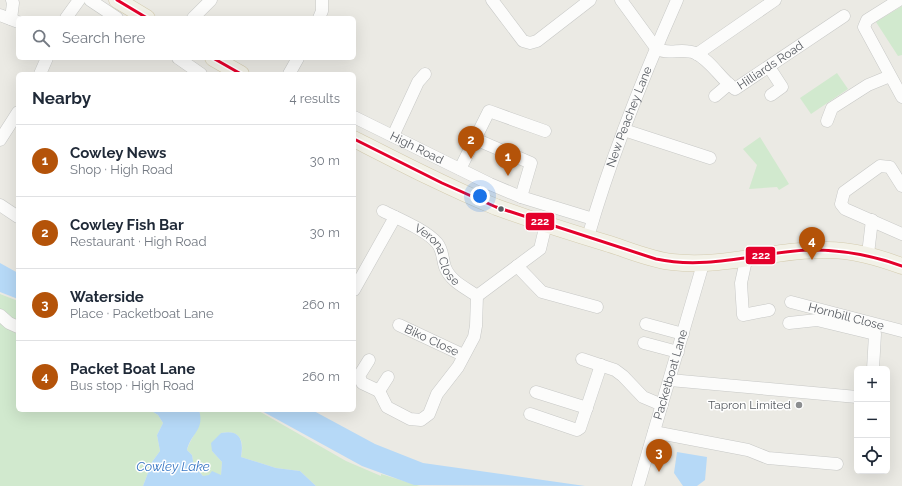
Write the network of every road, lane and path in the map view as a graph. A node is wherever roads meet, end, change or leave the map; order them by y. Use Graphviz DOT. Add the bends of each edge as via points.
graph roads {
  1 [pos="12,0"];
  2 [pos="80,0"];
  3 [pos="90,0"];
  4 [pos="117,0"];
  5 [pos="211,0"];
  6 [pos="322,0"];
  7 [pos="492,0"];
  8 [pos="590,0"];
  9 [pos="621,0"];
  10 [pos="677,0"];
  11 [pos="775,0"];
  12 [pos="899,0"];
  13 [pos="881,4"];
  14 [pos="68,16"];
  15 [pos="114,16"];
  16 [pos="144,16"];
  17 [pos="195,16"];
  18 [pos="319,16"];
  19 [pos="844,16"];
  20 [pos="10,19"];
  21 [pos="656,48"];
  22 [pos="697,54"];
  23 [pos="46,60"];
  24 [pos="181,60"];
  25 [pos="216,60"];
  26 [pos="297,60"];
  27 [pos="769,67"];
  28 [pos="41,72"];
  29 [pos="198,72"];
  30 [pos="238,72"];
  31 [pos="290,72"];
  32 [pos="425,74"];
  33 [pos="890,76"];
  34 [pos="729,84"];
  35 [pos="770,95"];
  36 [pos="715,96"];
  37 [pos="902,97"];
  38 [pos="16,115"];
  39 [pos="356,119"];
  40 [pos="827,121"];
  41 [pos="624,130"];
  42 [pos="545,131"];
  43 [pos="393,136"];
  44 [pos="475,139"];
  45 [pos="0,140"];
  46 [pos="356,140"];
  47 [pos="710,158"];
  48 [pos="460,169"];
  49 [pos="902,186"];
  50 [pos="521,197"];
  51 [pos="0,205"];
  52 [pos="383,211"];
  53 [pos="16,216"];
  54 [pos="395,217"];
  55 [pos="593,220"];
  56 [pos="872,220"];
  57 [pos="546,224"];
  58 [pos="902,234"];
  59 [pos="588,237"];
  60 [pos="868,254"];
  61 [pos="746,260"];
  62 [pos="703,264"];
  63 [pos="517,266"];
  64 [pos="902,266"];
  65 [pos="356,284"];
  66 [pos="477,296"];
  67 [pos="791,302"];
  68 [pos="597,307"];
  69 [pos="769,310"];
  70 [pos="0,315"];
  71 [pos="789,323"];
  72 [pos="646,324"];
  73 [pos="399,325"];
  74 [pos="16,327"];
  75 [pos="902,332"];
  76 [pos="683,334"];
  77 [pos="644,343"];
  78 [pos="678,352"];
  79 [pos="463,355"];
  80 [pos="582,359"];
  81 [pos="369,360"];
  82 [pos="601,365"];
  83 [pos="873,366"];
  84 [pos="388,377"];
  85 [pos="670,380"];
  86 [pos="536,392"];
  87 [pos="380,395"];
  88 [pos="854,398"];
  89 [pos="662,405"];
  90 [pos="587,408"];
  91 [pos="530,414"];
  92 [pos="654,432"];
  93 [pos="837,464"];
  94 [pos="638,486"];
  1 -- 20 [label="street"];
  2 -- 14 [label="street"];
  3 -- 15 [label="street"];
  4 -- 16 [label="main road"];
  5 -- 17 [label="street"];
  6 -- 18 [label="street"];
  7 -- 8 [label="street" via="523,42 530,43 537,41"];
  9 -- 21 [label="street"];
  10 -- 21 [label="street, New Peachey Lane"];
  11 -- 22 [label="street"];
  12 -- 13 [label="street"];
  13 -- 33 [label="street" via="865,21 864,28"];
  19 -- 27 [label="street, Hilliards Road"];
  21 -- 22 [label="street" via="665,52 688,50"];
  21 -- 41 [label="street, New Peachey Lane"];
  22 -- 34 [label="street, Hilliards Road"];
  23 -- 28 [label="street"];
  24 -- 29 [label="street"];
  25 -- 30 [label="main road"];
  26 -- 31 [label="street"];
  27 -- 34 [label="street, Hilliards Road" via="737,89"];
  27 -- 35 [label="street" via="785,91"];
  32 -- 43 [label="street" via="418,82"];
  33 -- 37 [label="street"];
  33 -- 40 [label="street" via="868,85 832,108"];
  34 -- 36 [label="street"];
  38 -- 45 [label="street"];
  39 -- 43 [label="street, High Road"];
  41 -- 47 [label="street"];
  41 -- 55 [label="street, New Peachey Lane"];
  42 -- 44 [label="street" via="489,110"];
  43 -- 48 [label="street, High Road"];
  44 -- 48 [label="street"];
  44 -- 50 [label="street" via="531,163"];
  46 -- 57 [label="main road, High Road" via="426,176 497,207"];
  48 -- 50 [label="street, High Road"];
  49 -- 56 [label="street" via="890,167 880,166 844,192 841,204 845,209"];
  50 -- 55 [label="street, High Road"];
  51 -- 53 [label="street"];
  52 -- 54 [label="street, Verona Close"];
  54 -- 65 [label="street, Verona Close"];
  54 -- 66 [label="street, Verona Close" via="435,242 449,274"];
  55 -- 59 [label="street, New Peachey Lane"];
  56 -- 58 [label="street"];
  56 -- 60 [label="street"];
  57 -- 59 [label="main road, High Road"];
  57 -- 63 [label="street" via="540,249"];
  59 -- 62 [label="main road, High Road" via="671,262"];
  60 -- 61 [label="main road, High Road" via="814,250"];
  60 -- 64 [label="main road, High Road"];
  61 -- 62 [label="main road, High Road"];
  61 -- 69 [label="street" via="741,283 743,315"];
  62 -- 76 [label="street, Packetboat Lane"];
  63 -- 66 [label="street"];
  63 -- 68 [label="street" via="542,292"];
  66 -- 79 [label="street" via="474,337"];
  67 -- 75 [label="street, Hornbill Close"];
  70 -- 74 [label="street"];
  71 -- 83 [label="street" via="817,320 876,334"];
  72 -- 76 [label="street"];
  73 -- 79 [label="street, Biko Close"];
  76 -- 78 [label="street, Packetboat Lane"];
  77 -- 78 [label="street"];
  78 -- 85 [label="street, Packetboat Lane"];
  79 -- 87 [label="street" via="458,367 437,394 430,412 421,420 410,420 387,407"];
  80 -- 82 [label="street"];
  81 -- 87 [label="street" via="359,378"];
  82 -- 89 [label="street" via="623,376 643,397"];
  82 -- 90 [label="street"];
  84 -- 87 [label="street"];
  85 -- 88 [label="street"];
  85 -- 89 [label="street, Packetboat Lane"];
  86 -- 90 [label="street"];
  89 -- 92 [label="street, Packetboat Lane"];
  90 -- 91 [label="street" via="577,430"];
  92 -- 93 [label="street" via="748,450 768,458"];
  92 -- 94 [label="street, Packetboat Lane"];
}
